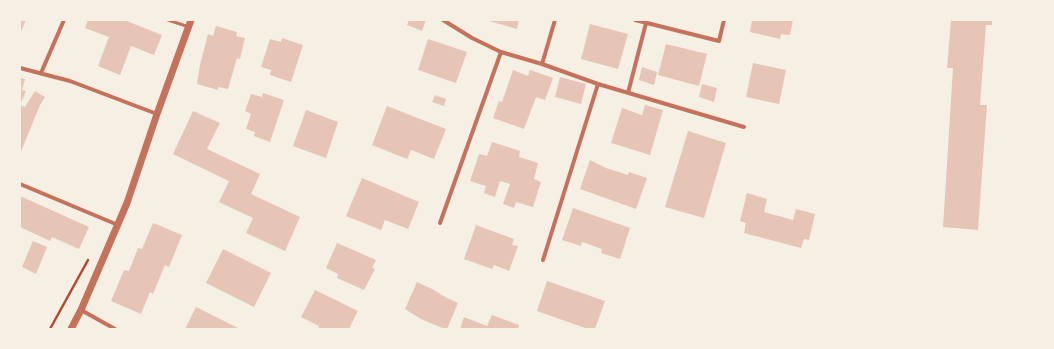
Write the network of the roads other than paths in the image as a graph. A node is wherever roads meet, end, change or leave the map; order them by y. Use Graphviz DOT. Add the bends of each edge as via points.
graph roads {
  1 [pos="64,20"];
  2 [pos="168,20"];
  3 [pos="443,20"];
  4 [pos="555,20"];
  5 [pos="635,20"];
  6 [pos="724,20"];
  7 [pos="646,23"];
  8 [pos="190,24"];
  9 [pos="501,52"];
  10 [pos="542,64"];
  11 [pos="20,68"];
  12 [pos="42,73"];
  13 [pos="598,84"];
  14 [pos="628,93"];
  15 [pos="157,114"];
  16 [pos="744,127"];
  17 [pos="20,184"];
  18 [pos="440,223"];
  19 [pos="118,225"];
  20 [pos="543,260"];
  21 [pos="81,310"];
  22 [pos="70,329"];
  23 [pos="115,329"];
  1 -- 12 [label="street"];
  2 -- 8 [label="lane"];
  3 -- 9 [label="street"];
  4 -- 10 [label="street"];
  5 -- 7 [label="street"];
  6 -- 7 [label="street" via="719,41"];
  7 -- 14 [label="street"];
  8 -- 15 [label="street"];
  9 -- 10 [label="street"];
  9 -- 18 [label="street"];
  10 -- 13 [label="street"];
  11 -- 12 [label="street"];
  12 -- 15 [label="street"];
  13 -- 14 [label="street"];
  13 -- 20 [label="street"];
  14 -- 16 [label="street"];
  15 -- 19 [label="street"];
  17 -- 19 [label="street"];
  19 -- 21 [label="street"];
  21 -- 22 [label="street"];
  21 -- 23 [label="street"];
}
